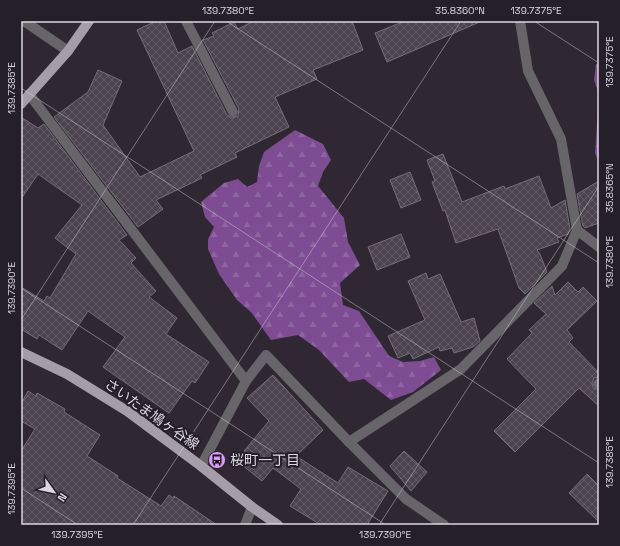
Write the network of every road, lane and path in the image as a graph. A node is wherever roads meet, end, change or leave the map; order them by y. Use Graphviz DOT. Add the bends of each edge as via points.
graph roads {
  1 [pos="24,21"];
  2 [pos="89,21"];
  3 [pos="186,21"];
  4 [pos="520,21"];
  5 [pos="68,51"];
  6 [pos="29,94"];
  7 [pos="21,104"];
  8 [pos="232,112"];
  9 [pos="577,230"];
  10 [pos="599,247"];
  11 [pos="21,352"];
  12 [pos="246,381"];
  13 [pos="349,442"];
  14 [pos="201,466"];
  15 [pos="252,507"];
  16 [pos="244,525"];
  17 [pos="278,525"];
  18 [pos="444,525"];
  1 -- 5 [label="street"];
  2 -- 5 [label="main road"];
  3 -- 8 [label="street"];
  4 -- 9 [label="street" via="528,71 561,139"];
  5 -- 6 [label="main road"];
  6 -- 7 [label="main road"];
  6 -- 12 [label="street"];
  9 -- 10 [label="street"];
  9 -- 13 [label="street" via="562,266 461,369"];
  11 -- 14 [label="main road, さいたま鳩ヶ谷線" via="67,374 120,407"];
  12 -- 13 [label="street" via="266,355"];
  12 -- 14 [label="street"];
  13 -- 18 [label="street" via="406,499"];
  14 -- 15 [label="main road, さいたま鳩ヶ谷線"];
  15 -- 16 [label="street"];
  15 -- 17 [label="main road, さいたま鳩ヶ谷線"];
}
